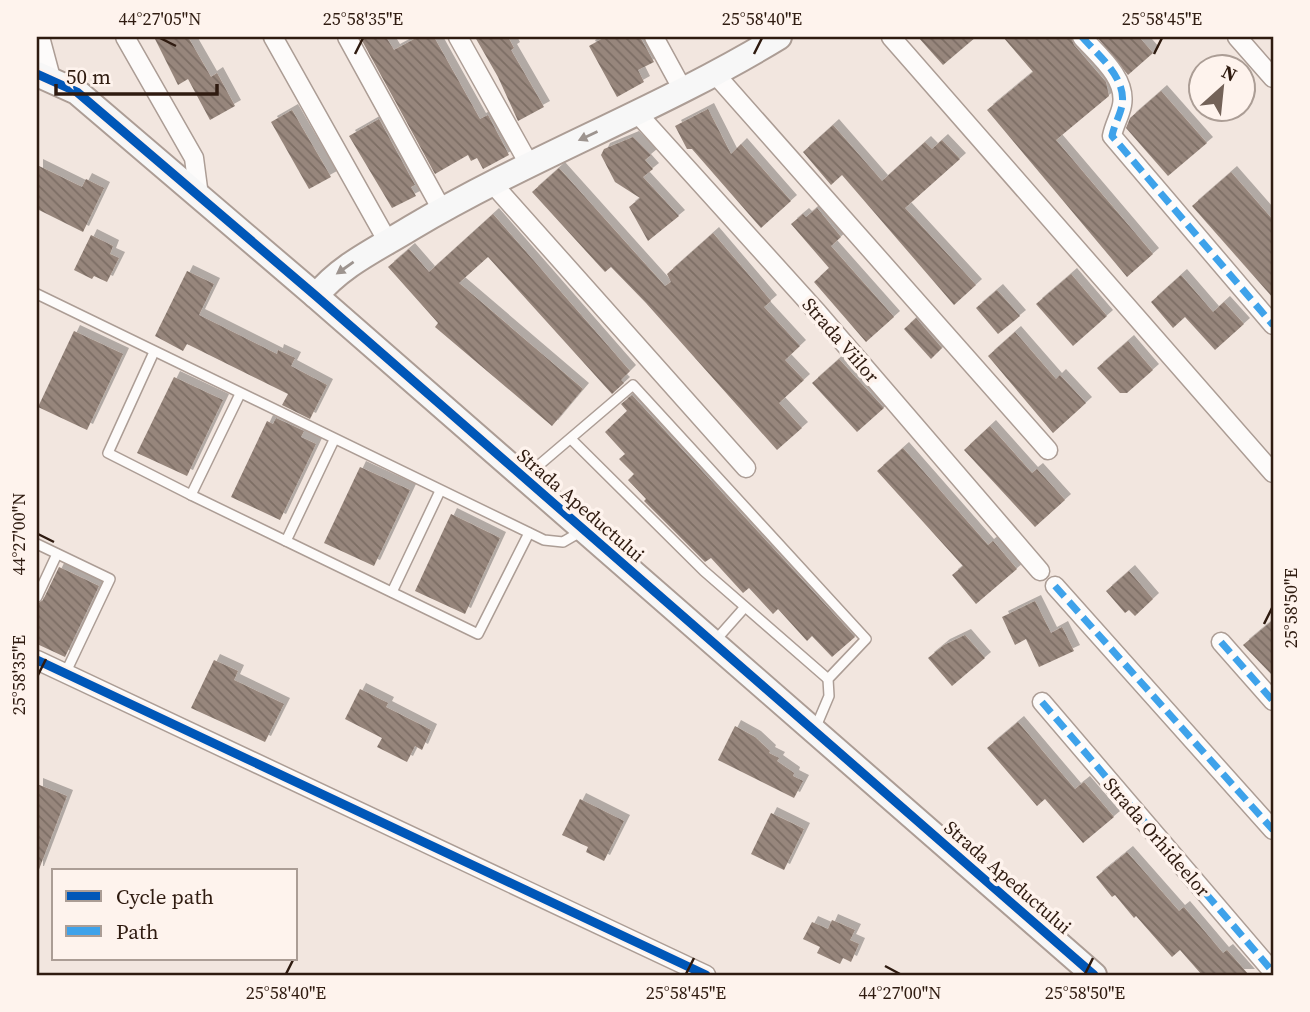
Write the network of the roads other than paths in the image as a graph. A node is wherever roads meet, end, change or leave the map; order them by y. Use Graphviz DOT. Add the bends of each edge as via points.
graph roads {
  1 [pos="40,37"];
  2 [pos="125,37"];
  3 [pos="273,37"];
  4 [pos="347,37"];
  5 [pos="458,37"];
  6 [pos="654,37"];
  7 [pos="779,37"];
  8 [pos="891,37"];
  9 [pos="1082,37"];
  10 [pos="1237,37"];
  11 [pos="716,75"];
  12 [pos="44,76"];
  13 [pos="1273,78"];
  14 [pos="684,92"];
  15 [pos="637,113"];
  16 [pos="529,164"];
  17 [pos="492,183"];
  18 [pos="199,196"];
  19 [pos="442,210"];
  20 [pos="388,242"];
  21 [pos="37,294"];
  22 [pos="316,296"];
  23 [pos="1273,324"];
  24 [pos="155,352"];
  25 [pos="240,394"];
  26 [pos="571,439"];
  27 [pos="334,440"];
  28 [pos="1048,450"];
  29 [pos="746,468"];
  30 [pos="1273,473"];
  31 [pos="524,477"];
  32 [pos="440,491"];
  33 [pos="191,495"];
  34 [pos="583,530"];
  35 [pos="529,533"];
  36 [pos="286,541"];
  37 [pos="37,544"];
  38 [pos="57,554"];
  39 [pos="1041,571"];
  40 [pos="1055,586"];
  41 [pos="392,593"];
  42 [pos="37,597"];
  43 [pos="745,607"];
  44 [pos="1221,642"];
  45 [pos="713,643"];
  46 [pos="37,660"];
  47 [pos="65,674"];
  48 [pos="828,679"];
  49 [pos="1273,701"];
  50 [pos="1042,702"];
  51 [pos="814,731"];
  52 [pos="1273,830"];
  53 [pos="1273,972"];
  54 [pos="706,975"];
  55 [pos="1094,975"];
  1 -- 12 [label="street"];
  2 -- 18 [label="street" via="194,158"];
  3 -- 20 [label="street"];
  4 -- 19 [label="street"];
  5 -- 16 [label="street"];
  6 -- 14 [label="street"];
  7 -- 11 [label="street"];
  8 -- 30 [label="street"];
  9 -- 23 [label="street" via="1123,91 1112,136"];
  10 -- 13 [label="street"];
  11 -- 14 [label="street"];
  11 -- 28 [label="street"];
  12 -- 18 [label="street, Strada Apeductului" via="77,92"];
  14 -- 15 [label="street"];
  15 -- 16 [label="street, one-way"];
  15 -- 39 [label="street, Strada Viilor"];
  16 -- 17 [label="street"];
  17 -- 19 [label="street"];
  17 -- 29 [label="street"];
  18 -- 22 [label="street, Strada Apeductului"];
  19 -- 20 [label="street"];
  20 -- 22 [label="street, one-way" via="340,271"];
  21 -- 24 [label="lane"];
  22 -- 31 [label="street, Strada Apeductului"];
  24 -- 25 [label="lane"];
  24 -- 33 [label="lane" via="108,453"];
  25 -- 27 [label="lane"];
  25 -- 33 [label="lane"];
  26 -- 31 [label="lane"];
  26 -- 43 [label="lane"];
  26 -- 48 [label="lane" via="633,385 866,639"];
  27 -- 32 [label="lane"];
  27 -- 36 [label="lane"];
  31 -- 34 [label="street, Strada Apeductului"];
  32 -- 35 [label="lane"];
  32 -- 41 [label="lane"];
  33 -- 36 [label="lane"];
  34 -- 35 [label="lane" via="563,542"];
  34 -- 45 [label="street, Strada Apeductului"];
  35 -- 41 [label="lane" via="478,634"];
  36 -- 41 [label="lane"];
  37 -- 38 [label="lane"];
  38 -- 42 [label="lane"];
  38 -- 47 [label="lane" via="110,579"];
  40 -- 52 [label="street"];
  43 -- 45 [label="lane"];
  43 -- 48 [label="lane"];
  44 -- 49 [label="street"];
  45 -- 51 [label="street, Strada Apeductului"];
  46 -- 47 [label="street"];
  47 -- 54 [label="street"];
  48 -- 51 [label="lane" via="829,696"];
  50 -- 53 [label="street, Strada Orhideelor"];
  51 -- 55 [label="street, Strada Apeductului"];
}
